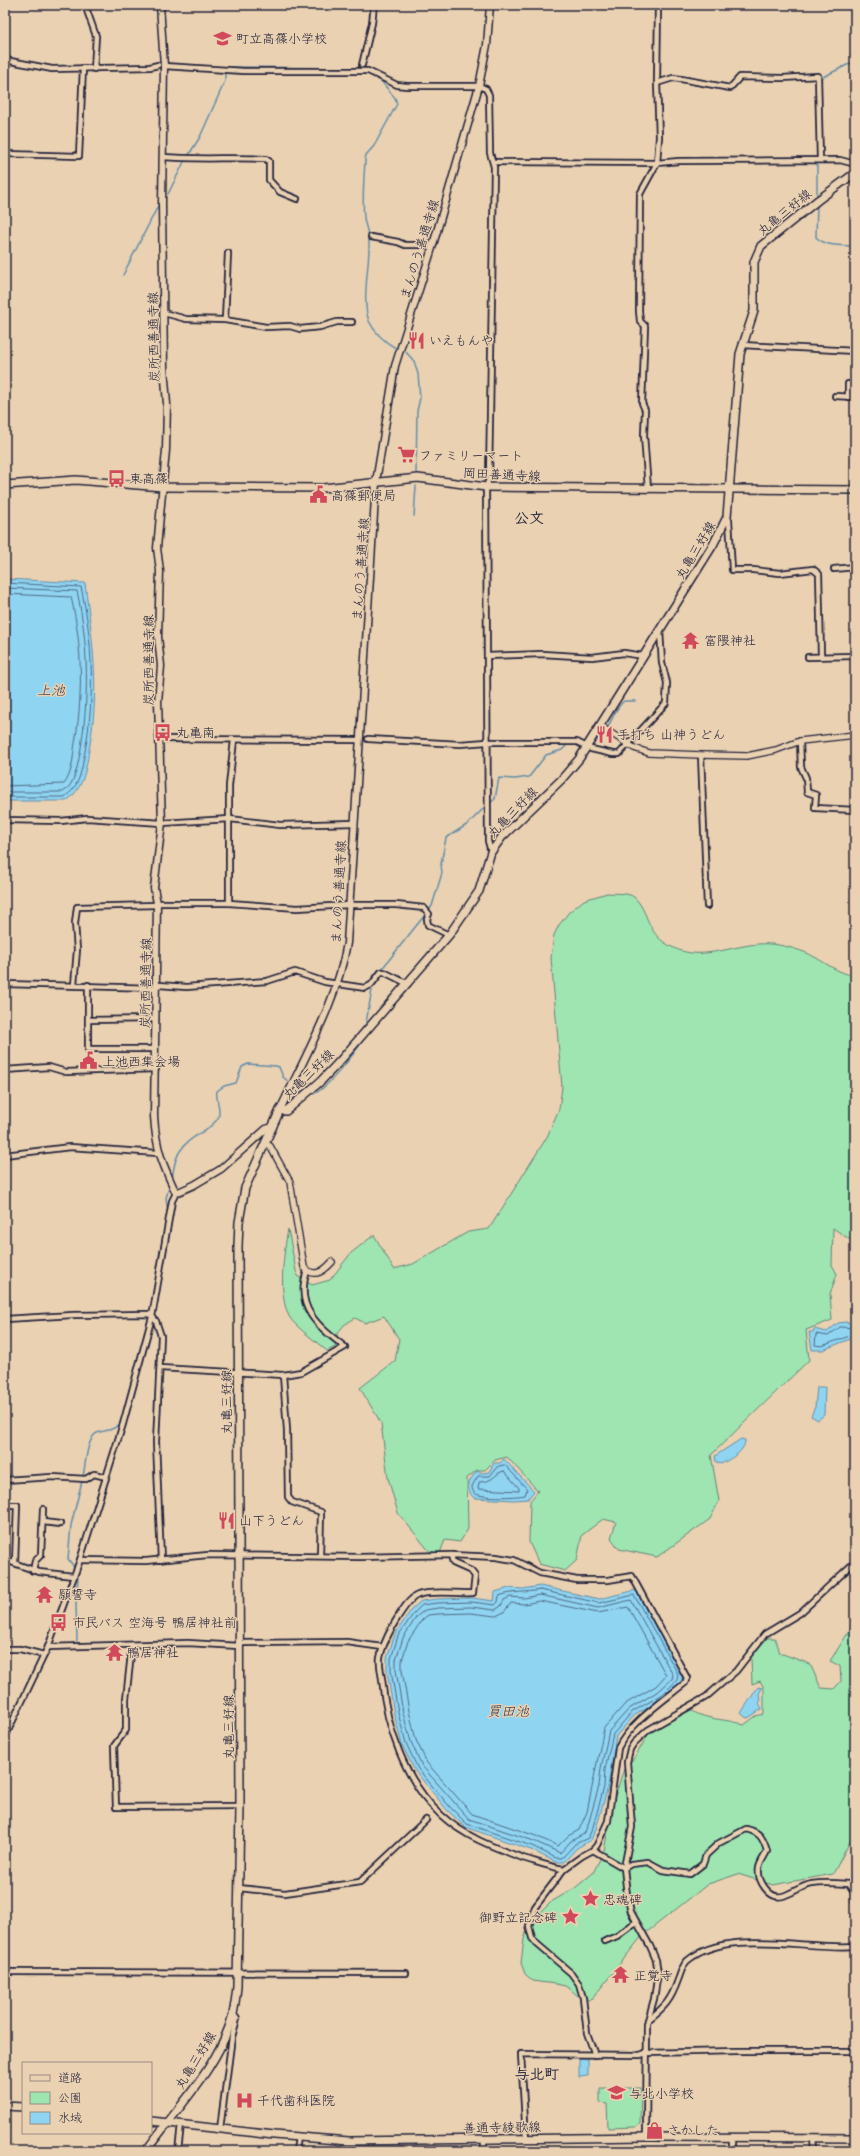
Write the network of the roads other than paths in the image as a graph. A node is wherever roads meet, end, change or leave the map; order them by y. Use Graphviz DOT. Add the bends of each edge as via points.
graph roads {
  1 [pos="85,5"];
  2 [pos="160,5"];
  3 [pos="374,5"];
  4 [pos="490,5"];
  5 [pos="658,5"];
  6 [pos="5,60"];
  7 [pos="362,64"];
  8 [pos="161,65"];
  9 [pos="83,68"];
  10 [pos="94,69"];
  11 [pos="657,83"];
  12 [pos="479,86"];
  13 [pos="5,154"];
  14 [pos="163,157"];
  15 [pos="820,160"];
  16 [pos="494,162"];
  17 [pos="657,163"];
  18 [pos="855,164"];
  19 [pos="855,173"];
  20 [pos="297,199"];
  21 [pos="371,237"];
  22 [pos="433,245"];
  23 [pos="228,253"];
  24 [pos="164,313"];
  25 [pos="225,320"];
  26 [pos="352,322"];
  27 [pos="742,345"];
  28 [pos="855,351"];
  29 [pos="848,384"];
  30 [pos="835,396"];
  31 [pos="848,397"];
  32 [pos="855,397"];
  33 [pos="376,482"];
  34 [pos="5,485"];
  35 [pos="162,486"];
  36 [pos="486,487"];
  37 [pos="648,489"];
  38 [pos="729,490"];
  39 [pos="855,490"];
  40 [pos="727,517"];
  41 [pos="855,567"];
  42 [pos="834,569"];
  43 [pos="660,629"];
  44 [pos="822,655"];
  45 [pos="487,656"];
  46 [pos="643,656"];
  47 [pos="855,656"];
  48 [pos="808,657"];
  49 [pos="602,727"];
  50 [pos="855,735"];
  51 [pos="160,739"];
  52 [pos="368,739"];
  53 [pos="234,740"];
  54 [pos="360,740"];
  55 [pos="800,741"];
  56 [pos="487,742"];
  57 [pos="627,743"];
  58 [pos="586,747"];
  59 [pos="701,755"];
  60 [pos="855,810"];
  61 [pos="230,819"];
  62 [pos="5,820"];
  63 [pos="162,823"];
  64 [pos="354,823"];
  65 [pos="491,852"];
  66 [pos="229,903"];
  67 [pos="157,904"];
  68 [pos="349,905"];
  69 [pos="706,906"];
  70 [pos="449,935"];
  71 [pos="338,983"];
  72 [pos="5,984"];
  73 [pos="408,984"];
  74 [pos="74,985"];
  75 [pos="88,985"];
  76 [pos="155,988"];
  77 [pos="156,1019"];
  78 [pos="88,1020"];
  79 [pos="155,1049"];
  80 [pos="156,1069"];
  81 [pos="5,1070"];
  82 [pos="280,1110"];
  83 [pos="273,1126"];
  84 [pos="265,1143"];
  85 [pos="158,1152"];
  86 [pos="5,1155"];
  87 [pos="176,1193"];
  88 [pos="332,1262"];
  89 [pos="307,1271"];
  90 [pos="151,1316"];
  91 [pos="5,1319"];
  92 [pos="160,1368"];
  93 [pos="238,1373"];
  94 [pos="283,1375"];
  95 [pos="106,1477"];
  96 [pos="5,1480"];
  97 [pos="5,1505"];
  98 [pos="43,1509"];
  99 [pos="43,1522"];
  100 [pos="60,1524"];
  101 [pos="239,1555"];
  102 [pos="451,1555"];
  103 [pos="320,1556"];
  104 [pos="80,1560"];
  105 [pos="161,1560"];
  106 [pos="5,1562"];
  107 [pos="855,1562"];
  108 [pos="15,1564"];
  109 [pos="33,1571"];
  110 [pos="73,1576"];
  111 [pos="132,1645"];
  112 [pos="239,1646"];
  113 [pos="48,1647"];
  114 [pos="382,1647"];
  115 [pos="5,1649"];
  116 [pos="44,1655"];
  117 [pos="5,1737"];
  118 [pos="240,1806"];
  119 [pos="426,1820"];
  120 [pos="593,1850"];
  121 [pos="624,1868"];
  122 [pos="564,1869"];
  123 [pos="239,1888"];
  124 [pos="855,1903"];
  125 [pos="636,1922"];
  126 [pos="605,1941"];
  127 [pos="855,1946"];
  128 [pos="5,1972"];
  129 [pos="238,1973"];
  130 [pos="406,1973"];
  131 [pos="233,2014"];
  132 [pos="648,2020"];
  133 [pos="855,2051"];
  134 [pos="646,2053"];
  135 [pos="595,2055"];
  136 [pos="5,2106"];
  137 [pos="22,2107"];
  138 [pos="152,2121"];
  139 [pos="166,2123"];
  140 [pos="181,2125"];
  141 [pos="220,2129"];
  142 [pos="298,2137"];
  143 [pos="646,2137"];
  144 [pos="732,2137"];
  145 [pos="812,2137"];
  146 [pos="855,2138"];
  147 [pos="484,2139"];
  148 [pos="526,2139"];
  149 [pos="146,2151"];
  150 [pos="178,2151"];
  151 [pos="296,2151"];
  152 [pos="484,2151"];
  153 [pos="732,2151"];
  154 [pos="813,2151"];
  1 -- 10 [label="street" via="96,36"];
  2 -- 8 [label="main road, 炭所西善通寺線"];
  3 -- 7 [label="street"];
  4 -- 12 [label="main road, まんのう善通寺線" via="487,45"];
  5 -- 11 [label="street"];
  6 -- 9 [label="street" via="52,69"];
  8 -- 10 [label="street"];
  8 -- 12 [label="street" via="244,71 368,71 397,85"];
  8 -- 14 [label="main road, 炭所西善通寺線"];
  9 -- 10 [label="street"];
  9 -- 13 [label="street" via="79,156"];
  11 -- 15 [label="street" via="681,78 730,88 740,77 818,76"];
  11 -- 17 [label="street"];
  12 -- 16 [label="street" via="486,89 489,94 490,153"];
  12 -- 22 [label="main road, まんのう善通寺線"];
  14 -- 20 [label="street" via="266,159 269,161 269,180 280,192"];
  14 -- 24 [label="main road, 炭所西善通寺線"];
  15 -- 17 [label="street"];
  15 -- 18 [label="street" via="840,160"];
  16 -- 17 [label="street"];
  16 -- 36 [label="street" via="489,464"];
  17 -- 37 [label="street" via="641,189 640,201 639,312 640,321 645,326 642,403 646,410 644,435"];
  19 -- 27 [label="main road, 丸亀三好線" via="761,246 754,262 754,311"];
  21 -- 22 [label="street" via="405,245"];
  22 -- 33 [label="main road, まんのう善通寺線" via="394,366"];
  23 -- 25 [label="street"];
  24 -- 25 [label="street" via="186,319"];
  24 -- 35 [label="main road, 炭所西善通寺線" via="166,450"];
  25 -- 26 [label="street" via="254,326 290,326 300,329 337,322"];
  27 -- 28 [label="street"];
  27 -- 38 [label="main road, 丸亀三好線"];
  29 -- 31 [label="street"];
  30 -- 31 [label="street"];
  31 -- 32 [label="street"];
  33 -- 35 [label="main road, 岡田善通寺線" via="323,488"];
  33 -- 36 [label="main road, 岡田善通寺線" via="418,478"];
  33 -- 54 [label="main road, まんのう善通寺線"];
  34 -- 35 [label="main road, 岡田善通寺線" via="76,480"];
  35 -- 51 [label="main road, 炭所西善通寺線" via="157,548 160,571"];
  36 -- 37 [label="main road, 岡田善通寺線"];
  36 -- 45 [label="street"];
  37 -- 38 [label="main road, 岡田善通寺線"];
  38 -- 39 [label="main road, 岡田善通寺線"];
  38 -- 40 [label="main road, 丸亀三好線"];
  40 -- 43 [label="main road, 丸亀三好線" via="713,545"];
  40 -- 44 [label="street" via="732,570 780,573 813,569 819,574"];
  41 -- 42 [label="street"];
  43 -- 46 [label="main road, 丸亀三好線"];
  43 -- 57 [label="street" via="662,663 667,683 666,703"];
  44 -- 47 [label="street"];
  44 -- 48 [label="street"];
  45 -- 46 [label="street" via="542,654 592,657 624,653"];
  45 -- 56 [label="street"];
  46 -- 49 [label="main road, 丸亀三好線"];
  49 -- 57 [label="street"];
  49 -- 58 [label="main road, 丸亀三好線"];
  50 -- 55 [label="street"];
  51 -- 53 [label="street"];
  51 -- 63 [label="main road, 炭所西善通寺線"];
  52 -- 56 [label="street" via="460,744"];
  53 -- 54 [label="street"];
  53 -- 61 [label="street" via="229,786"];
  54 -- 64 [label="main road, まんのう善通寺線"];
  55 -- 59 [label="street" via="776,750 747,756"];
  55 -- 60 [label="street" via="801,767 806,778 807,792 816,795 815,808"];
  56 -- 58 [label="street" via="572,742"];
  56 -- 65 [label="street" via="488,841"];
  57 -- 58 [label="street" via="619,754"];
  57 -- 59 [label="street" via="649,753"];
  58 -- 65 [label="main road, 丸亀三好線" via="570,771 502,837"];
  59 -- 69 [label="street"];
  61 -- 63 [label="street"];
  61 -- 64 [label="street" via="280,825"];
  61 -- 66 [label="street"];
  62 -- 63 [label="street" via="61,821 87,818"];
  63 -- 67 [label="main road, 炭所西善通寺線" via="154,888"];
  64 -- 68 [label="main road, まんのう善通寺線"];
  65 -- 70 [label="main road, 丸亀三好線" via="479,891"];
  66 -- 67 [label="street"];
  66 -- 68 [label="street" via="297,908"];
  67 -- 74 [label="street" via="77,908"];
  67 -- 76 [label="main road, 炭所西善通寺線"];
  68 -- 70 [label="street" via="424,908 430,914 427,919 428,925"];
  68 -- 71 [label="main road, まんのう善通寺線" via="347,943"];
  70 -- 73 [label="main road, 丸亀三好線"];
  71 -- 73 [label="street" via="365,988 371,986 381,972"];
  71 -- 76 [label="street" via="312,979 295,972 267,981 186,987 159,985"];
  71 -- 82 [label="main road, まんのう善通寺線"];
  72 -- 74 [label="street"];
  73 -- 82 [label="main road, 丸亀三好線" via="321,1081 286,1111"];
  74 -- 75 [label="street"];
  75 -- 76 [label="street"];
  75 -- 78 [label="street"];
  76 -- 77 [label="main road, 炭所西善通寺線"];
  77 -- 78 [label="street"];
  77 -- 79 [label="main road, 炭所西善通寺線"];
  78 -- 79 [label="street" via="88,1049"];
  79 -- 80 [label="main road, 炭所西善通寺線"];
  80 -- 81 [label="street" via="66,1072 49,1067"];
  80 -- 85 [label="main road, 炭所西善通寺線" via="154,1116"];
  82 -- 83 [label="main road, 丸亀三好線"];
  83 -- 84 [label="main road, 丸亀三好線"];
  83 -- 87 [label="main road" via="266,1129 216,1172"];
  84 -- 89 [label="street" via="270,1146 290,1182 302,1264"];
  84 -- 93 [label="main road, 丸亀三好線" via="245,1188 238,1222"];
  85 -- 86 [label="street" via="70,1146"];
  85 -- 87 [label="main road, 炭所西善通寺線"];
  87 -- 90 [label="street" via="172,1201"];
  88 -- 89 [label="street" via="322,1272"];
  89 -- 94 [label="street" via="302,1291 307,1309 330,1336 345,1347 300,1372"];
  90 -- 91 [label="street" via="73,1315"];
  90 -- 92 [label="street" via="161,1336"];
  90 -- 95 [label="street" via="123,1424"];
  92 -- 93 [label="street"];
  92 -- 105 [label="street" via="156,1442"];
  93 -- 94 [label="street"];
  93 -- 101 [label="main road, 丸亀三好線"];
  94 -- 103 [label="street" via="288,1497 292,1502 321,1512"];
  95 -- 96 [label="street" via="94,1474 86,1479 62,1477"];
  95 -- 104 [label="street"];
  97 -- 108 [label="street" via="17,1506"];
  98 -- 99 [label="street"];
  99 -- 100 [label="street"];
  99 -- 109 [label="street" via="41,1554 35,1561"];
  101 -- 103 [label="street"];
  101 -- 105 [label="street"];
  101 -- 112 [label="main road, 丸亀三好線"];
  102 -- 103 [label="street"];
  102 -- 114 [label="street" via="453,1563 475,1576 473,1593 426,1594 414,1597 398,1617"];
  102 -- 120 [label="street" via="514,1560 540,1573 577,1580 608,1580 632,1576 686,1675 685,1683 632,1728 621,1741 608,1821"];
  104 -- 105 [label="street"];
  104 -- 110 [label="street"];
  106 -- 108 [label="street"];
  107 -- 121 [label="street" via="800,1612 765,1634 736,1671 706,1696 661,1721 634,1743 627,1758 632,1827"];
  108 -- 109 [label="street"];
  109 -- 110 [label="street"];
  110 -- 113 [label="street"];
  111 -- 112 [label="street"];
  111 -- 113 [label="street"];
  111 -- 118 [label="street" via="126,1699 126,1730 114,1746 116,1807"];
  112 -- 114 [label="street" via="243,1643 282,1641 347,1642"];
  112 -- 118 [label="main road, 丸亀三好線"];
  113 -- 116 [label="street"];
  114 -- 122 [label="street" via="380,1660 386,1713 409,1770 434,1807 462,1831 482,1843 549,1867"];
  115 -- 116 [label="street" via="20,1649"];
  116 -- 117 [label="street"];
  118 -- 123 [label="main road, 丸亀三好線"];
  119 -- 123 [label="street" via="360,1882 285,1893"];
  120 -- 121 [label="street"];
  120 -- 122 [label="street"];
  121 -- 124 [label="street" via="631,1864 648,1862 663,1870 690,1874 703,1864 706,1855 719,1843 746,1829 757,1831 764,1840 767,1851 759,1866 759,1873 767,1891 774,1896 782,1896 823,1882 848,1884 854,1892"];
  121 -- 125 [label="street" via="627,1895"];
  122 -- 135 [label="street" via="535,1907 530,1918 529,1930 537,1944 571,1973 578,1984 583,1998 586,2033"];
  123 -- 129 [label="main road, 丸亀三好線"];
  125 -- 126 [label="street" via="617,1936"];
  125 -- 132 [label="street" via="650,1946 658,1973"];
  127 -- 132 [label="street" via="821,1947 765,1942 713,1948 686,1962 663,2009"];
  128 -- 129 [label="street"];
  129 -- 130 [label="street"];
  129 -- 131 [label="main road, 丸亀三好線"];
  131 -- 139 [label="main road, 丸亀三好線" via="217,2052"];
  131 -- 141 [label="street" via="237,2019 232,2037"];
  132 -- 134 [label="street"];
  133 -- 134 [label="street"];
  134 -- 135 [label="street" via="640,2056"];
  134 -- 143 [label="street"];
  135 -- 148 [label="street" via="521,2054"];
  136 -- 137 [label="main road"];
  138 -- 139 [label="main road, 善通寺綾歌線"];
  139 -- 140 [label="main road, 善通寺綾歌線"];
  139 -- 149 [label="main road, 丸亀三好線"];
  140 -- 141 [label="main road, 善通寺綾歌線"];
  140 -- 150 [label="street"];
  141 -- 142 [label="main road, 善通寺綾歌線"];
  142 -- 147 [label="main road, 善通寺綾歌線" via="349,2141"];
  142 -- 151 [label="street"];
  143 -- 144 [label="main road, 善通寺綾歌線"];
  143 -- 148 [label="main road, 善通寺綾歌線"];
  144 -- 145 [label="main road, 善通寺綾歌線"];
  144 -- 153 [label="street"];
  145 -- 146 [label="main road, 善通寺綾歌線"];
  145 -- 154 [label="street"];
  147 -- 148 [label="main road, 善通寺綾歌線"];
  147 -- 152 [label="street"];
}
